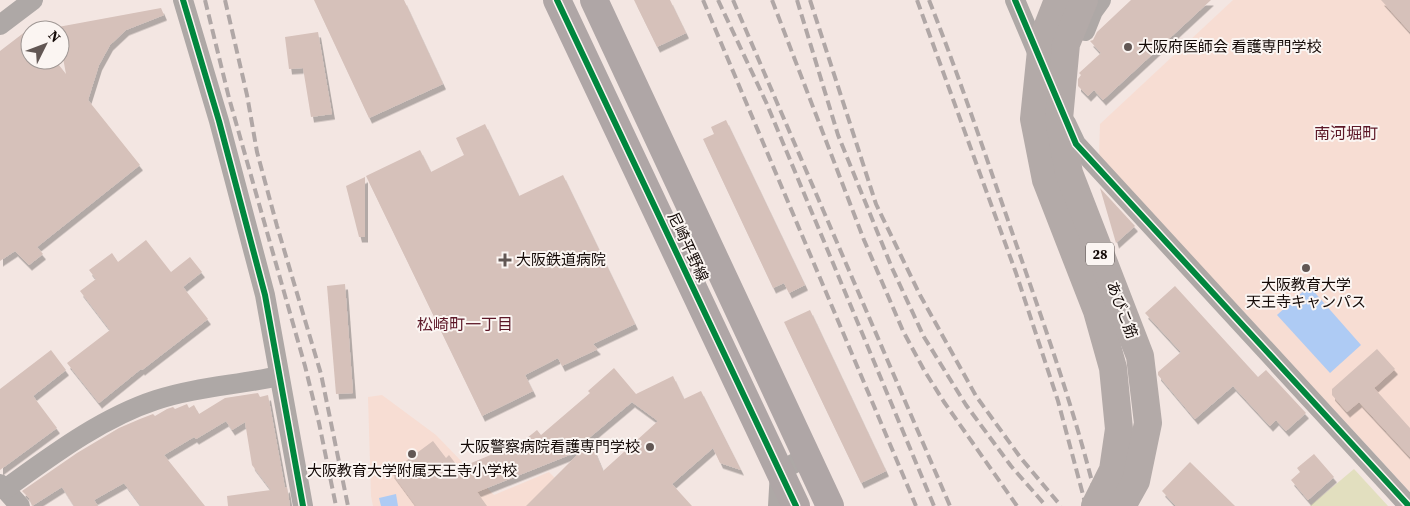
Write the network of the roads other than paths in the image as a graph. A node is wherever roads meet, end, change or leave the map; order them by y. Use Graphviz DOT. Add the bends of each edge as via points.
graph roads {
  1 [pos="33,0"];
  2 [pos="182,0"];
  3 [pos="557,0"];
  4 [pos="594,0"];
  5 [pos="1015,0"];
  6 [pos="1058,0"];
  7 [pos="1084,0"];
  8 [pos="1101,0"];
  9 [pos="0,25"];
  10 [pos="1048,79"];
  11 [pos="279,376"];
  12 [pos="808,456"];
  13 [pos="780,471"];
  14 [pos="2,487"];
  15 [pos="20,506"];
  16 [pos="303,506"];
  17 [pos="778,506"];
  18 [pos="796,506"];
  19 [pos="830,506"];
  20 [pos="1095,506"];
  21 [pos="1122,506"];
  22 [pos="1409,506"];
  1 -- 9 [label="street"];
  2 -- 11 [label="street" via="219,121 265,295"];
  3 -- 13 [label="street, 尼崎平野線"];
  4 -- 12 [label="street, 尼崎平野線"];
  5 -- 10 [label="street"];
  6 -- 20 [label="main road, あびこ筋 / 28, bridge" via="1042,40 1034,119 1046,180 1097,312 1113,368 1119,429 1113,470"];
  7 -- 21 [label="main road, あびこ筋 / 28, bridge" via="1066,44 1059,119 1069,173 1140,356 1148,423 1136,481"];
  8 -- 10 [label="street" via="1093,11 1076,56"];
  10 -- 22 [label="street" via="1076,144"];
  11 -- 14 [label="street" via="156,400 104,422"];
  11 -- 16 [label="street"];
  12 -- 13 [label="street"];
  12 -- 19 [label="street, 尼崎平野線"];
  13 -- 17 [label="street"];
  13 -- 18 [label="street, 尼崎平野線"];
  14 -- 15 [label="street"];
}
